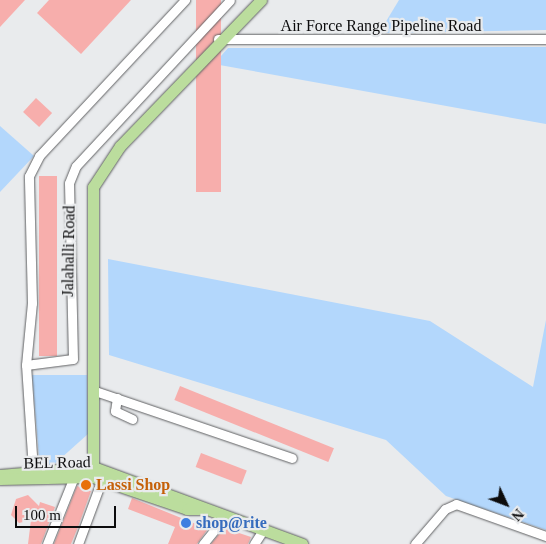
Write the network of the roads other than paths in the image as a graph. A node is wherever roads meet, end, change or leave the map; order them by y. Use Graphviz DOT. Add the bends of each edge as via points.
graph roads {
  1 [pos="185,0"];
  2 [pos="230,0"];
  3 [pos="254,0"];
  4 [pos="261,0"];
  5 [pos="546,39"];
  6 [pos="220,40"];
  7 [pos="30,345"];
  8 [pos="27,362"];
  9 [pos="95,391"];
  10 [pos="117,398"];
  11 [pos="132,419"];
  12 [pos="292,458"];
  13 [pos="36,470"];
  14 [pos="92,473"];
  15 [pos="0,475"];
  16 [pos="74,476"];
  17 [pos="0,479"];
  18 [pos="226,516"];
  19 [pos="263,530"];
  20 [pos="546,536"];
  21 [pos="47,544"];
  22 [pos="78,544"];
  23 [pos="203,544"];
  24 [pos="254,544"];
  25 [pos="300,544"];
  26 [pos="415,544"];
  1 -- 8 [label="street" via="39,156 29,176 32,303"];
  2 -- 8 [label="street" via="76,166 69,183 73,359"];
  3 -- 6 [label="main road, Jalahalli Road"];
  4 -- 6 [label="main road"];
  5 -- 6 [label="street, Air Force Range Pipeline Road"];
  6 -- 9 [label="main road, Jalahalli Road" via="120,146 93,187 90,257"];
  6 -- 14 [label="main road, Jalahalli Road" via="119,143 89,186 82,238"];
  7 -- 8 [label="street"];
  8 -- 13 [label="street"];
  9 -- 10 [label="street"];
  9 -- 14 [label="main road, Jalahalli Road"];
  10 -- 11 [label="street" via="115,411"];
  10 -- 12 [label="street"];
  13 -- 14 [label="main road, BEL Road"];
  13 -- 15 [label="main road, BEL Road"];
  14 -- 16 [label="main road, BEL Road"];
  14 -- 18 [label="main road, BEL Road" via="187,509"];
  14 -- 22 [label="street"];
  16 -- 17 [label="main road, BEL Road"];
  16 -- 21 [label="street"];
  18 -- 19 [label="main road, BEL Road"];
  18 -- 23 [label="street"];
  19 -- 24 [label="street"];
  19 -- 25 [label="main road, BEL Road"];
  20 -- 26 [label="street" via="456,504 446,509"];
}
